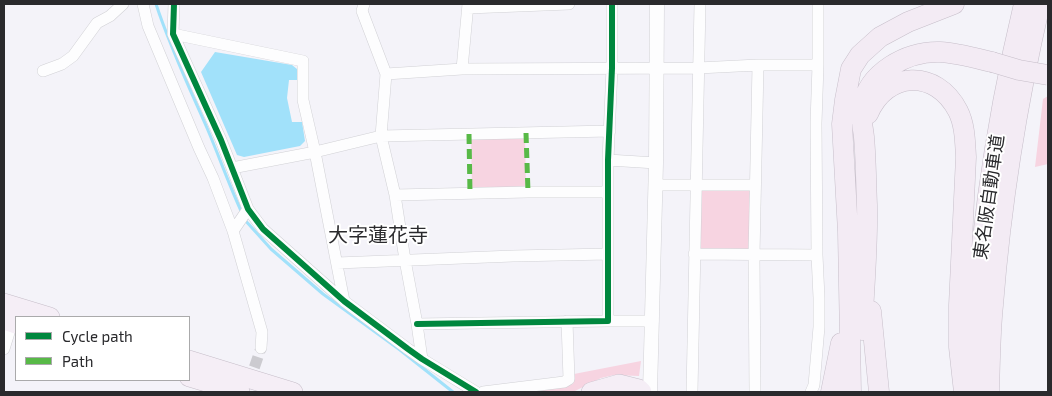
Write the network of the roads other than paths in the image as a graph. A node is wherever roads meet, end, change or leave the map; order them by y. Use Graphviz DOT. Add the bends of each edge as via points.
graph roads {
  1 [pos="123,4"];
  2 [pos="143,4"];
  3 [pos="174,4"];
  4 [pos="364,4"];
  5 [pos="569,4"];
  6 [pos="612,4"];
  7 [pos="657,4"];
  8 [pos="700,4"];
  9 [pos="818,4"];
  10 [pos="954,4"];
  11 [pos="1024,4"];
  12 [pos="1040,4"];
  13 [pos="468,6"];
  14 [pos="1048,30"];
  15 [pos="173,34"];
  16 [pos="993,56"];
  17 [pos="1048,62"];
  18 [pos="758,65"];
  19 [pos="818,65"];
  20 [pos="612,68"];
  21 [pos="657,68"];
  22 [pos="698,68"];
  23 [pos="462,69"];
  24 [pos="43,71"];
  25 [pos="386,74"];
  26 [pos="1048,75"];
  27 [pos="842,124"];
  28 [pos="610,131"];
  29 [pos="382,136"];
  30 [pos="864,136"];
  31 [pos="210,144"];
  32 [pos="315,152"];
  33 [pos="608,160"];
  34 [pos="656,163"];
  35 [pos="232,168"];
  36 [pos="656,185"];
  37 [pos="755,185"];
  38 [pos="695,186"];
  39 [pos="608,192"];
  40 [pos="395,196"];
  41 [pos="248,209"];
  42 [pos="233,231"];
  43 [pos="857,233"];
  44 [pos="608,254"];
  45 [pos="694,254"];
  46 [pos="754,255"];
  47 [pos="817,255"];
  48 [pos="405,260"];
  49 [pos="337,263"];
  50 [pos="344,301"];
  51 [pos="4,303"];
  52 [pos="47,316"];
  53 [pos="567,321"];
  54 [pos="608,321"];
  55 [pos="653,321"];
  56 [pos="11,323"];
  57 [pos="418,324"];
  58 [pos="261,348"];
  59 [pos="4,349"];
  60 [pos="422,359"];
  61 [pos="190,360"];
  62 [pos="190,377"];
  63 [pos="990,383"];
  64 [pos="240,392"];
  65 [pos="293,392"];
  66 [pos="476,392"];
  67 [pos="483,392"];
  68 [pos="592,392"];
  69 [pos="642,392"];
  70 [pos="650,392"];
  71 [pos="692,392"];
  72 [pos="755,392"];
  73 [pos="811,392"];
  74 [pos="832,392"];
  75 [pos="851,392"];
  76 [pos="861,392"];
  77 [pos="879,392"];
  78 [pos="964,392"];
  79 [pos="973,392"];
  1 -- 24 [label="street" via="97,23 73,56"];
  2 -- 31 [label="street" via="148,26"];
  3 -- 15 [label="street"];
  4 -- 25 [label="street" via="362,11"];
  5 -- 13 [label="street"];
  6 -- 20 [label="street"];
  7 -- 21 [label="street"];
  8 -- 22 [label="street"];
  9 -- 19 [label="street"];
  10 -- 27 [label="highway" via="880,37 860,55 851,69"];
  11 -- 79 [label="highway, 東名阪自動車道" via="1004,95 984,224 976,307"];
  12 -- 63 [label="highway, 東名阪自動車道" via="1020,97 1001,226"];
  13 -- 23 [label="street"];
  14 -- 63 [label="highway" via="1033,84"];
  15 -- 31 [label="street"];
  15 -- 32 [label="street" via="303,61 303,100"];
  16 -- 17 [label="highway"];
  16 -- 26 [label="highway, bridge" via="1019,70"];
  16 -- 27 [label="highway" via="979,46 945,40 915,42 893,50 864,72"];
  16 -- 30 [label="highway" via="926,53 888,68 866,95 861,118"];
  18 -- 19 [label="street"];
  18 -- 22 [label="street"];
  18 -- 37 [label="street"];
  19 -- 47 [label="street"];
  20 -- 21 [label="street"];
  20 -- 23 [label="street"];
  20 -- 28 [label="street"];
  21 -- 22 [label="street"];
  21 -- 34 [label="street"];
  22 -- 38 [label="street"];
  23 -- 25 [label="street"];
  25 -- 29 [label="street"];
  27 -- 43 [label="highway"];
  28 -- 29 [label="street"];
  28 -- 33 [label="street"];
  29 -- 32 [label="street"];
  29 -- 40 [label="street"];
  30 -- 43 [label="highway" via="867,208"];
  30 -- 78 [label="highway" via="868,112 874,102 890,87 909,80 929,83 944,92 963,123 966,157 958,305"];
  31 -- 35 [label="street"];
  31 -- 42 [label="street" via="213,178"];
  32 -- 35 [label="street"];
  32 -- 49 [label="street"];
  33 -- 34 [label="street"];
  33 -- 39 [label="street"];
  34 -- 36 [label="street"];
  35 -- 41 [label="street"];
  36 -- 38 [label="street"];
  36 -- 55 [label="street"];
  37 -- 38 [label="street"];
  37 -- 46 [label="street"];
  38 -- 45 [label="street"];
  39 -- 40 [label="street"];
  39 -- 44 [label="street"];
  40 -- 48 [label="street"];
  41 -- 42 [label="street"];
  41 -- 50 [label="street" via="263,229"];
  42 -- 58 [label="street" via="262,332"];
  43 -- 74 [label="highway"];
  43 -- 75 [label="highway"];
  43 -- 76 [label="highway"];
  43 -- 77 [label="highway"];
  44 -- 48 [label="street"];
  44 -- 54 [label="street"];
  45 -- 46 [label="street"];
  45 -- 71 [label="street"];
  46 -- 47 [label="street"];
  46 -- 72 [label="street"];
  47 -- 73 [label="street" via="819,327"];
  48 -- 49 [label="street"];
  48 -- 57 [label="street"];
  49 -- 50 [label="street"];
  50 -- 60 [label="street"];
  51 -- 52 [label="highway"];
  53 -- 54 [label="street"];
  53 -- 57 [label="street"];
  53 -- 67 [label="street" via="569,379"];
  54 -- 55 [label="street"];
  55 -- 70 [label="street"];
  56 -- 59 [label="street"];
  57 -- 60 [label="street"];
  60 -- 66 [label="street"];
  61 -- 65 [label="highway"];
  62 -- 64 [label="highway"];
  68 -- 69 [label="highway" via="619,384"];
}
